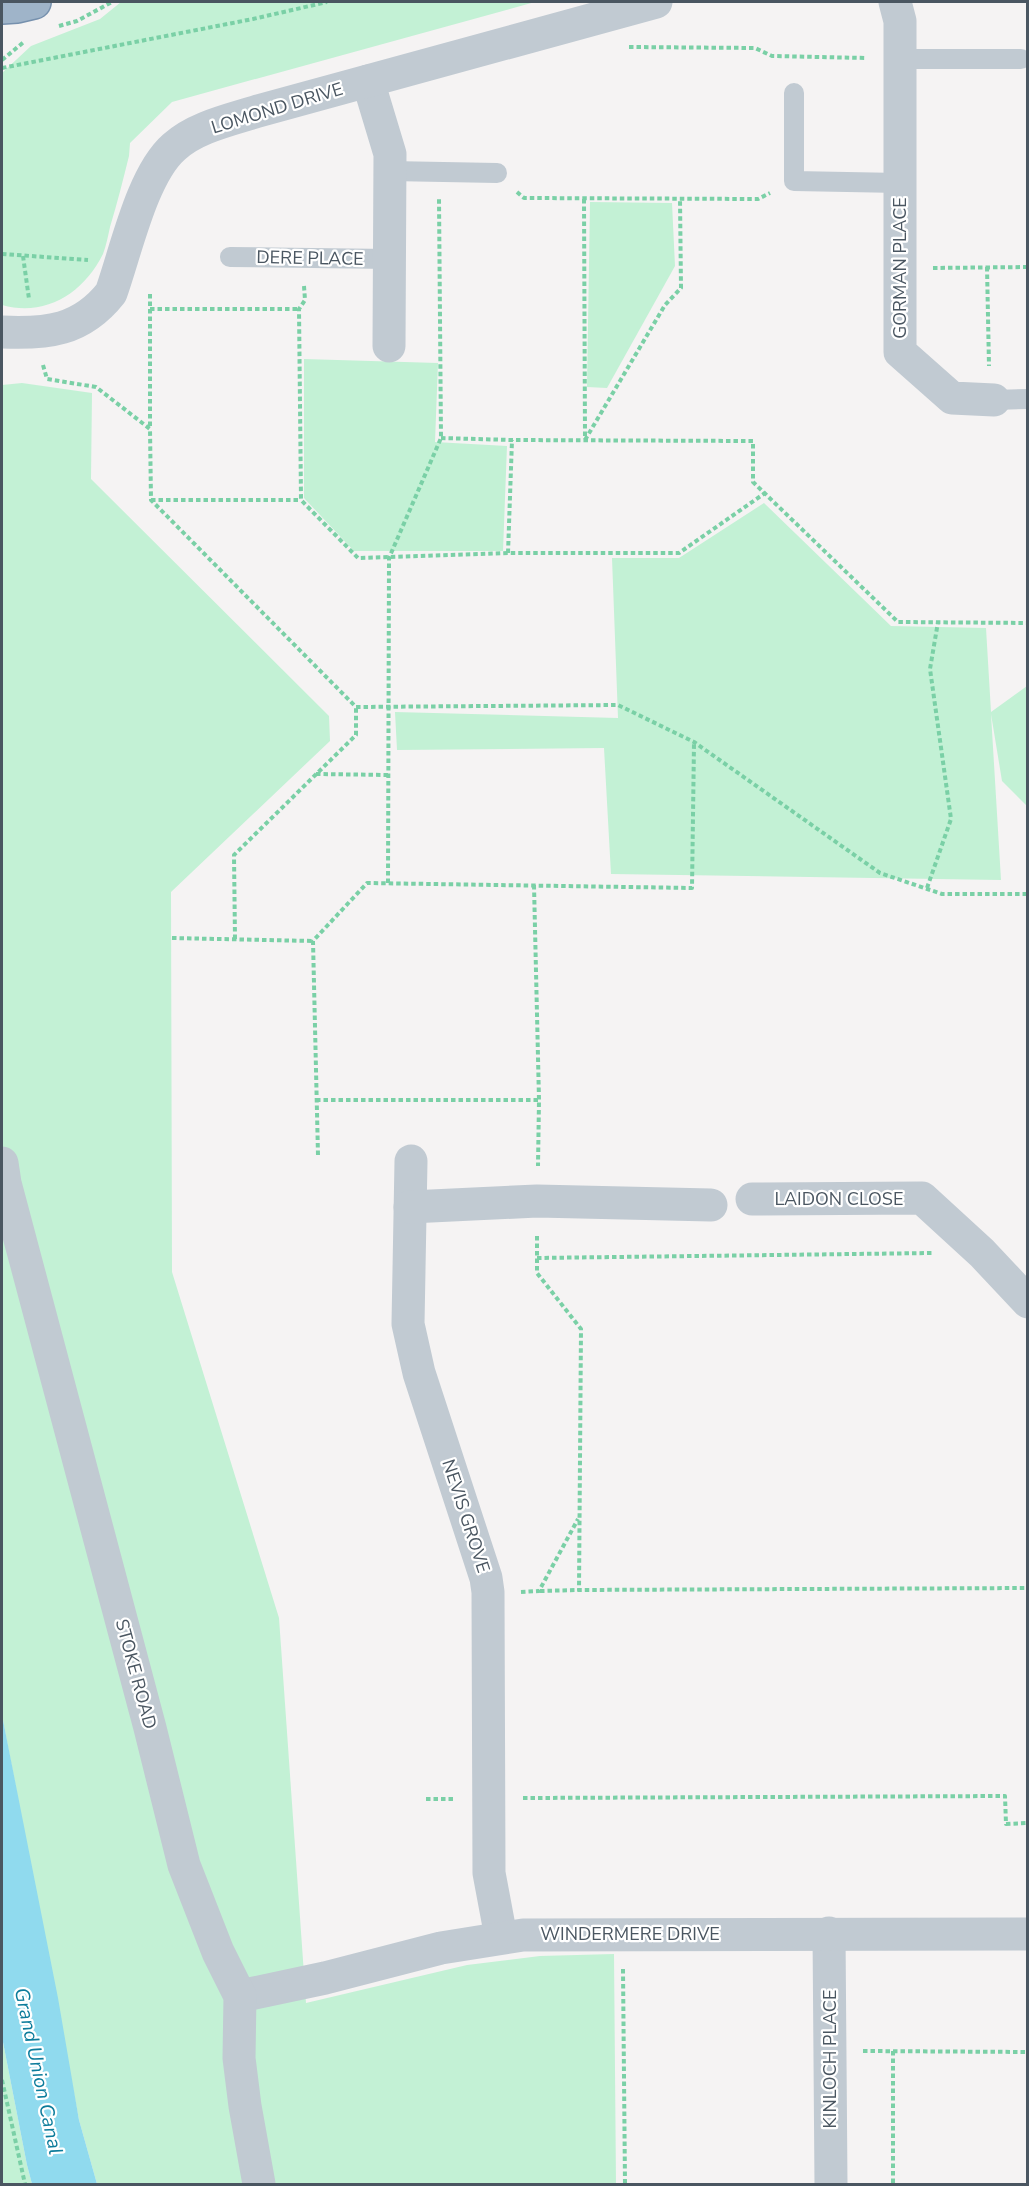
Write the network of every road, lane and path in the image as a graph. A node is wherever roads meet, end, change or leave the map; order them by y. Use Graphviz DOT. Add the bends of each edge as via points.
graph roads {
  1 [pos="327,2"];
  2 [pos="656,2"];
  3 [pos="894,2"];
  4 [pos="625,47"];
  5 [pos="900,59"];
  6 [pos="1021,59"];
  7 [pos="2,68"];
  8 [pos="368,81"];
  9 [pos="794,93"];
  10 [pos="390,171"];
  11 [pos="439,172"];
  12 [pos="497,173"];
  13 [pos="794,181"];
  14 [pos="900,183"];
  15 [pos="584,199"];
  16 [pos="680,199"];
  17 [pos="2,254"];
  18 [pos="22,256"];
  19 [pos="230,257"];
  20 [pos="303,258"];
  21 [pos="390,259"];
  22 [pos="122,262"];
  23 [pos="987,267"];
  24 [pos="1028,267"];
  25 [pos="899,268"];
  26 [pos="150,309"];
  27 [pos="299,309"];
  28 [pos="2,332"];
  29 [pos="34,333"];
  30 [pos="389,346"];
  31 [pos="992,399"];
  32 [pos="1028,399"];
  33 [pos="150,429"];
  34 [pos="441,438"];
  35 [pos="512,440"];
  36 [pos="585,441"];
  37 [pos="765,493"];
  38 [pos="151,500"];
  39 [pos="301,500"];
  40 [pos="508,553"];
  41 [pos="389,558"];
  42 [pos="938,622"];
  43 [pos="1028,622"];
  44 [pos="356,707"];
  45 [pos="389,708"];
  46 [pos="694,742"];
  47 [pos="315,774"];
  48 [pos="389,776"];
  49 [pos="388,883"];
  50 [pos="534,885"];
  51 [pos="927,888"];
  52 [pos="1028,894"];
  53 [pos="172,938"];
  54 [pos="235,939"];
  55 [pos="313,941"];
  56 [pos="316,1100"];
  57 [pos="539,1100"];
  58 [pos="318,1155"];
  59 [pos="411,1161"];
  60 [pos="2,1163"];
  61 [pos="752,1199"];
  62 [pos="537,1201"];
  63 [pos="711,1205"];
  64 [pos="410,1207"];
  65 [pos="982,1253"];
  66 [pos="537,1258"];
  67 [pos="1028,1302"];
  68 [pos="579,1518"];
  69 [pos="1028,1588"];
  70 [pos="579,1590"];
  71 [pos="488,1592"];
  72 [pos="539,1592"];
  73 [pos="426,1799"];
  74 [pos="488,1799"];
  75 [pos="1028,1823"];
  76 [pos="829,1933"];
  77 [pos="623,1934"];
  78 [pos="1028,1935"];
  79 [pos="501,1937"];
  80 [pos="240,1996"];
  81 [pos="829,2051"];
  82 [pos="893,2051"];
  83 [pos="1028,2052"];
  84 [pos="2,2080"];
  85 [pos="25,2184"];
  86 [pos="259,2184"];
  87 [pos="625,2184"];
  88 [pos="831,2184"];
  89 [pos="893,2184"];
  1 -- 7 [label="path"];
  2 -- 8 [label="street, LOMOND DRIVE"];
  3 -- 5 [label="street, GORMAN PLACE" via="900,21"];
  4 -- 5 [label="path" via="755,48 772,56"];
  5 -- 6 [label="lane"];
  5 -- 14 [label="street, GORMAN PLACE"];
  8 -- 10 [label="street, DERE PLACE" via="390,154"];
  8 -- 22 [label="street, LOMOND DRIVE" via="211,126 175,146 148,182"];
  9 -- 13 [label="lane"];
  10 -- 11 [label="lane"];
  10 -- 21 [label="street, DERE PLACE"];
  11 -- 12 [label="lane"];
  11 -- 34 [label="path"];
  12 -- 15 [label="path" via="524,198"];
  13 -- 14 [label="lane, GORMAN PLACE"];
  13 -- 16 [label="path" via="758,199"];
  14 -- 25 [label="street, GORMAN PLACE"];
  15 -- 16 [label="path"];
  15 -- 36 [label="path"];
  16 -- 36 [label="path" via="681,288 665,305"];
  17 -- 18 [label="path"];
  18 -- 22 [label="path"];
  18 -- 29 [label="path"];
  19 -- 20 [label="lane, DERE PLACE"];
  20 -- 21 [label="lane, DERE PLACE"];
  20 -- 27 [label="path" via="305,300"];
  21 -- 30 [label="street, DERE PLACE"];
  22 -- 26 [label="path" via="150,273"];
  22 -- 29 [label="street, LOMOND DRIVE" via="111,293 88,316 72,325"];
  23 -- 24 [label="path"];
  23 -- 25 [label="path"];
  23 -- 31 [label="path"];
  25 -- 31 [label="street, GORMAN PLACE" via="900,352 952,398"];
  26 -- 27 [label="path"];
  26 -- 33 [label="path"];
  27 -- 39 [label="path"];
  28 -- 29 [label="street, LOMOND DRIVE"];
  29 -- 33 [label="path" via="47,379 96,387"];
  31 -- 32 [label="lane, GORMAN PLACE"];
  33 -- 38 [label="path"];
  34 -- 35 [label="path"];
  34 -- 41 [label="path"];
  35 -- 36 [label="path"];
  35 -- 40 [label="path"];
  36 -- 37 [label="path" via="753,441 753,482"];
  37 -- 40 [label="path" via="679,554"];
  37 -- 42 [label="path" via="898,622"];
  38 -- 39 [label="path"];
  38 -- 44 [label="path"];
  39 -- 41 [label="path" via="358,558"];
  40 -- 41 [label="path"];
  41 -- 45 [label="path"];
  42 -- 43 [label="path"];
  42 -- 51 [label="path" via="930,669 951,819"];
  44 -- 45 [label="path"];
  44 -- 47 [label="path" via="356,735"];
  45 -- 46 [label="path" via="618,705"];
  45 -- 48 [label="path"];
  46 -- 50 [label="path" via="692,888"];
  46 -- 51 [label="path" via="880,873"];
  47 -- 48 [label="path"];
  47 -- 54 [label="path" via="234,855"];
  48 -- 49 [label="path"];
  49 -- 50 [label="path"];
  49 -- 55 [label="path" via="367,883"];
  50 -- 57 [label="path"];
  51 -- 52 [label="path" via="942,894"];
  53 -- 54 [label="path"];
  54 -- 55 [label="path"];
  55 -- 56 [label="path"];
  56 -- 57 [label="path"];
  56 -- 58 [label="path"];
  57 -- 62 [label="path"];
  59 -- 64 [label="street, NEVIS GROVE"];
  60 -- 80 [label="street, STOKE ROAD" via="184,1865"];
  61 -- 65 [label="street, LAIDON CLOSE" via="921,1198"];
  62 -- 63 [label="street"];
  62 -- 64 [label="street"];
  62 -- 66 [label="path"];
  64 -- 71 [label="street, NEVIS GROVE" via="408,1324 419,1373"];
  65 -- 66 [label="path"];
  65 -- 67 [label="street, LAIDON CLOSE"];
  66 -- 68 [label="path" via="537,1273 581,1329"];
  68 -- 70 [label="path"];
  68 -- 72 [label="path"];
  69 -- 70 [label="path"];
  70 -- 72 [label="path"];
  71 -- 72 [label="path"];
  71 -- 74 [label="street, NEVIS GROVE"];
  73 -- 74 [label="path"];
  74 -- 75 [label="path" via="1005,1796 1006,1824"];
  74 -- 79 [label="street, NEVIS GROVE" via="489,1873"];
  76 -- 77 [label="street, WINDERMERE DRIVE"];
  76 -- 78 [label="street, WINDERMERE DRIVE"];
  76 -- 81 [label="street, KINLOCH PLACE"];
  77 -- 79 [label="street, WINDERMERE DRIVE"];
  77 -- 87 [label="path"];
  79 -- 80 [label="street, WINDERMERE DRIVE"];
  80 -- 86 [label="street, STOKE ROAD" via="239,2058"];
  81 -- 82 [label="path"];
  81 -- 88 [label="street, KINLOCH PLACE"];
  82 -- 83 [label="path"];
  82 -- 89 [label="path"];
  84 -- 85 [label="path"];
}
